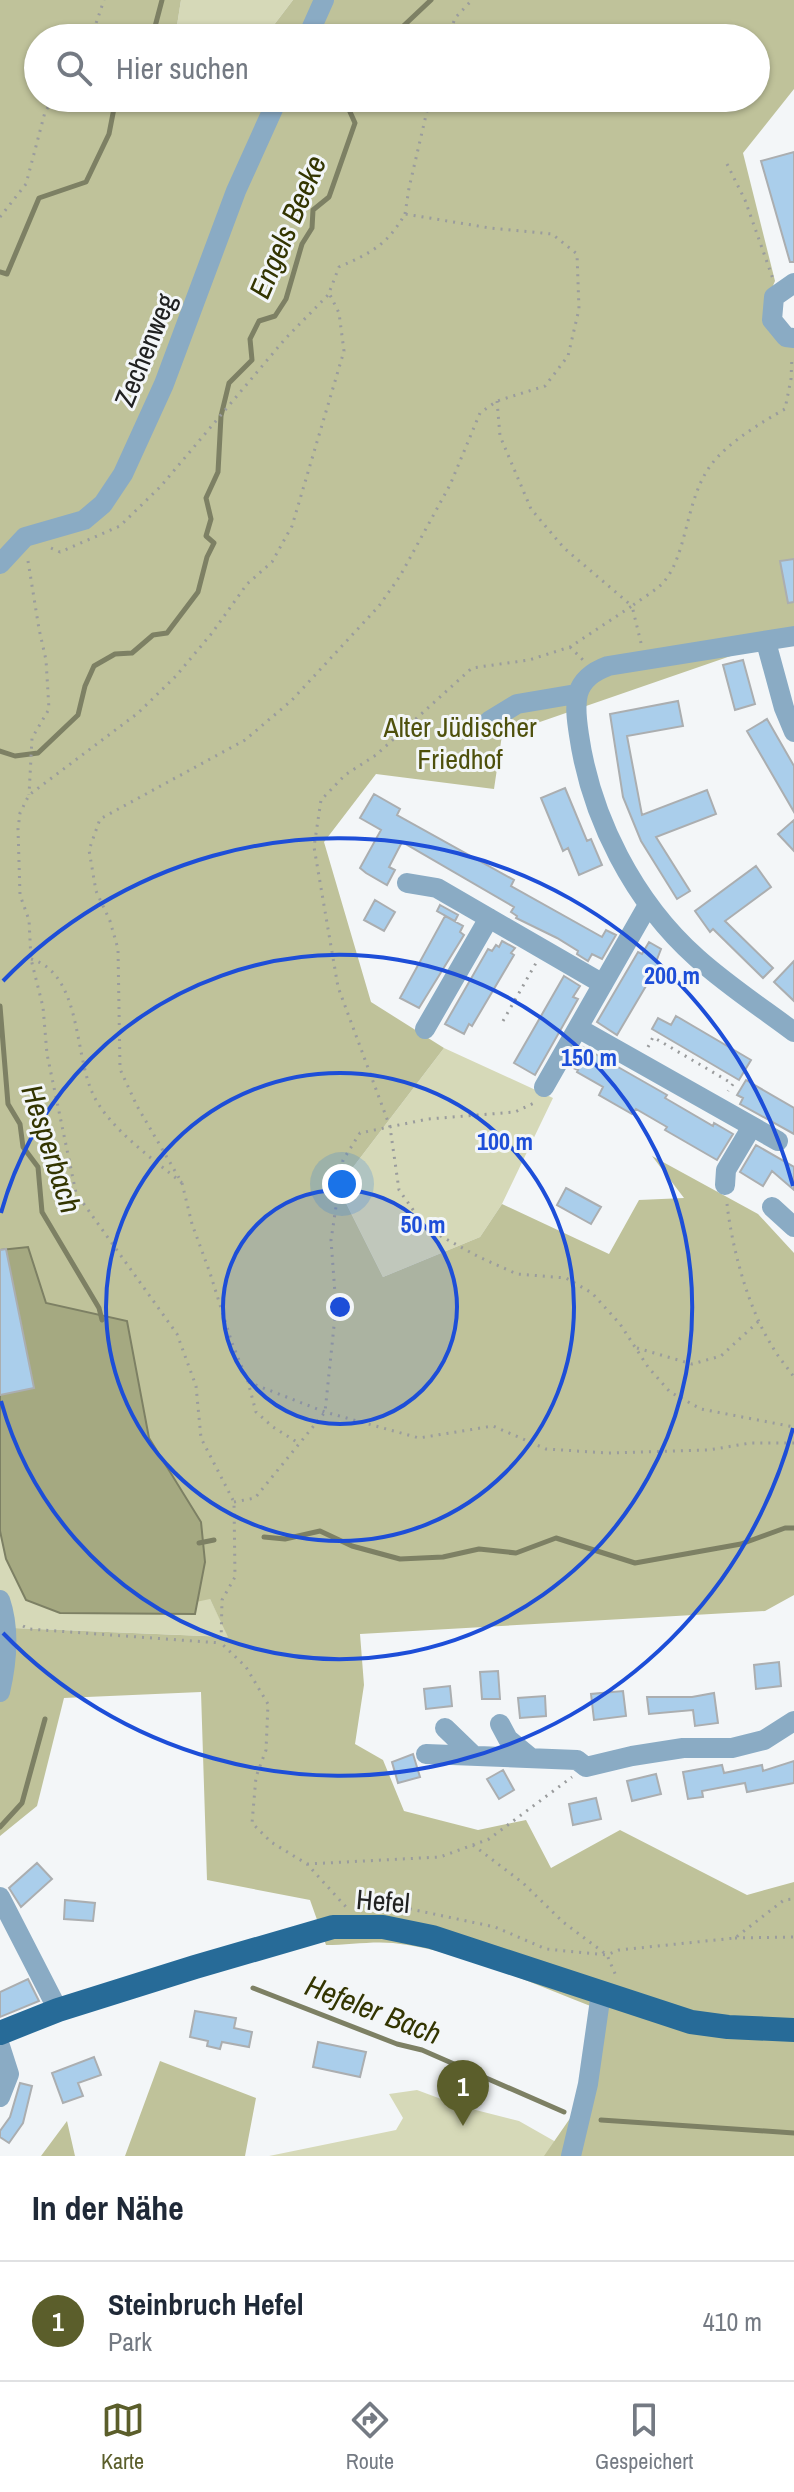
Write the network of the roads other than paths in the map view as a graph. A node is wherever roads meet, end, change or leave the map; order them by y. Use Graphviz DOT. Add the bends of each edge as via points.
graph roads {
  1 [pos="324,0"];
  2 [pos="313,24"];
  3 [pos="272,112"];
  4 [pos="794,283"];
  5 [pos="790,338"];
  6 [pos="0,564"];
  7 [pos="794,636"];
  8 [pos="766,642"];
  9 [pos="576,694"];
  10 [pos="489,721"];
  11 [pos="794,732"];
  12 [pos="407,883"];
  13 [pos="648,905"];
  14 [pos="489,918"];
  15 [pos="603,984"];
  16 [pos="578,1028"];
  17 [pos="425,1029"];
  18 [pos="794,1032"];
  19 [pos="544,1087"];
  20 [pos="751,1128"];
  21 [pos="778,1141"];
  22 [pos="725,1185"];
  23 [pos="772,1207"];
  24 [pos="794,1227"];
  25 [pos="3,1609"];
  26 [pos="0,1692"];
  27 [pos="794,1721"];
  28 [pos="500,1724"];
  29 [pos="445,1728"];
  30 [pos="426,1754"];
  31 [pos="474,1756"];
  32 [pos="531,1758"];
  33 [pos="0,1897"];
  34 [pos="601,1993"];
  35 [pos="58,2010"];
  36 [pos="794,2030"];
  37 [pos="0,2033"];
  38 [pos="0,2046"];
  39 [pos="0,2097"];
  40 [pos="571,2156"];
  1 -- 2 [label="street"];
  3 -- 6 [label="street, Zechenweg" via="123,474 103,504 84,520 25,537"];
  4 -- 5 [label="street" via="774,297 772,320"];
  7 -- 8 [label="street"];
  8 -- 9 [label="street" via="595,671"];
  8 -- 11 [label="street"];
  9 -- 10 [label="street" via="517,704"];
  9 -- 13 [label="street" via="581,750 605,830"];
  12 -- 14 [label="street" via="437,888"];
  13 -- 15 [label="street"];
  13 -- 18 [label="street" via="696,958"];
  14 -- 15 [label="street"];
  14 -- 17 [label="street"];
  15 -- 16 [label="street"];
  16 -- 19 [label="street"];
  16 -- 20 [label="street"];
  20 -- 21 [label="street"];
  20 -- 22 [label="street" via="726,1170"];
  23 -- 24 [label="street"];
  25 -- 26 [label="street" via="7,1623"];
  27 -- 32 [label="street" via="764,1740 732,1748 683,1748 586,1767 577,1760"];
  28 -- 32 [label="street" via="508,1739"];
  29 -- 31 [label="street"];
  30 -- 31 [label="street"];
  31 -- 32 [label="street"];
  33 -- 35 [label="street"];
  34 -- 35 [label="main road, Hefel" via="432,1937 383,1927 333,1927"];
  34 -- 36 [label="main road, Hefel" via="691,2022"];
  34 -- 40 [label="street"];
  35 -- 37 [label="main road, Hefel"];
  38 -- 39 [label="street" via="9,2074"];
}
